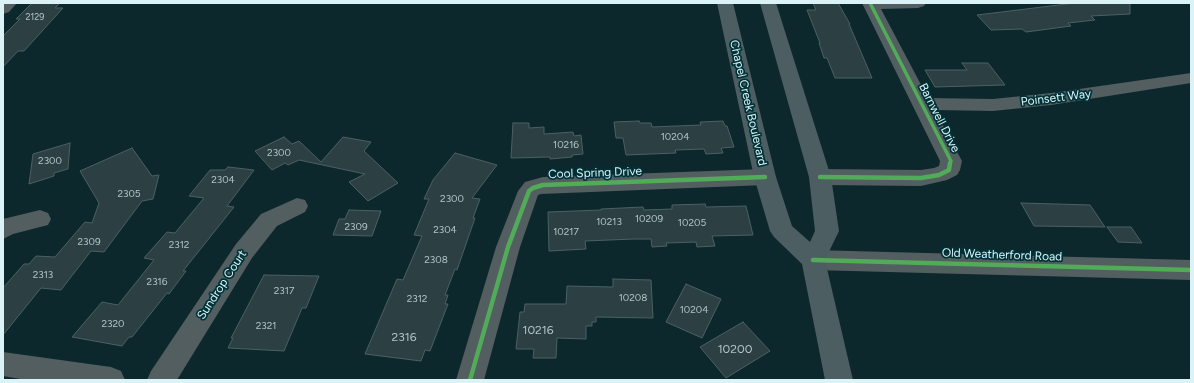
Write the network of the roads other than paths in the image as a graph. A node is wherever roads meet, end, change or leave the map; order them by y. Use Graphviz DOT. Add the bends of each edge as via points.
graph roads {
  1 [pos="9,3"];
  2 [pos="725,3"];
  3 [pos="768,3"];
  4 [pos="918,3"];
  5 [pos="870,4"];
  6 [pos="3,9"];
  7 [pos="1191,78"];
  8 [pos="921,104"];
  9 [pos="765,176"];
  10 [pos="820,176"];
  11 [pos="298,206"];
  12 [pos="40,219"];
  13 [pos="3,230"];
  14 [pos="813,260"];
  15 [pos="1191,270"];
  16 [pos="3,364"];
  17 [pos="111,380"];
  18 [pos="161,380"];
  19 [pos="470,380"];
  20 [pos="839,380"];
  1 -- 6 [label="street"];
  2 -- 9 [label="main road, Chapel Creek Boulevard"];
  3 -- 10 [label="main road"];
  4 -- 5 [label="street"];
  5 -- 8 [label="street, Barnwell Drive"];
  7 -- 8 [label="street, Poinsett Way" via="993,105"];
  8 -- 10 [label="street, Barnwell Drive" via="950,161 949,170 939,175 921,178"];
  9 -- 14 [label="main road, Chapel Creek Boulevard" via="782,231"];
  9 -- 19 [label="street, Cool Spring Drive" via="543,185 533,188 529,191 508,247"];
  10 -- 14 [label="main road" via="827,231"];
  11 -- 18 [label="street, Sundrop Court" via="269,220 244,251"];
  12 -- 13 [label="street" via="6,227"];
  14 -- 15 [label="street, Old Weatherford Road"];
  14 -- 20 [label="main road"];
  16 -- 17 [label="street"];
}
